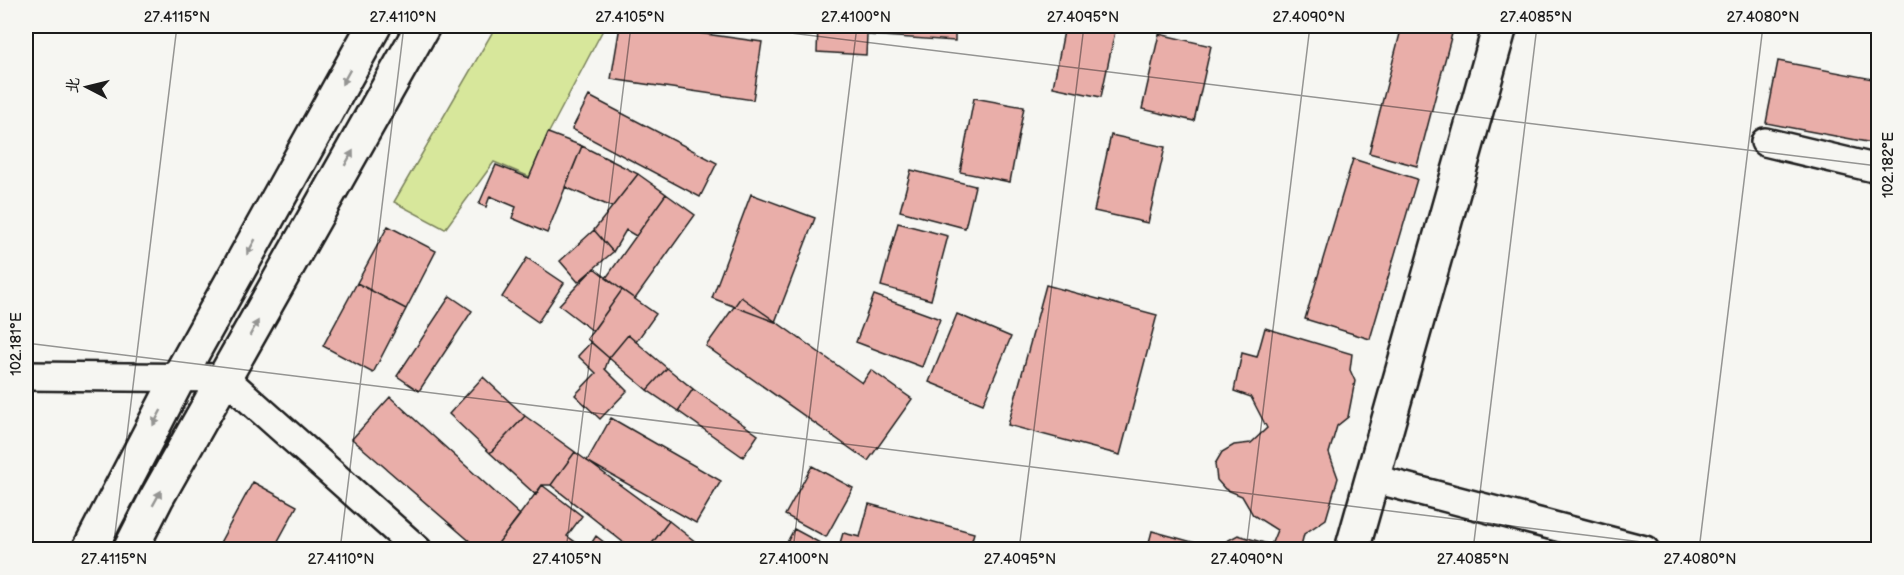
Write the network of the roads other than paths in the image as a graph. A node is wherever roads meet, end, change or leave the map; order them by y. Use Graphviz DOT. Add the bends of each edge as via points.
graph roads {
  1 [pos="374,26"];
  2 [pos="423,26"];
  3 [pos="1500,26"];
  4 [pos="1765,142"];
  5 [pos="1878,169"];
  6 [pos="26,376"];
  7 [pos="179,377"];
  8 [pos="225,378"];
  9 [pos="1371,478"];
  10 [pos="88,549"];
  11 [pos="130,549"];
  12 [pos="418,549"];
  13 [pos="1352,549"];
  14 [pos="1645,549"];
  1 -- 7 [label="main road, one-way"];
  8 -- 2 [label="main road, one-way"];
  3 -- 9 [label="main road"];
  4 -- 5 [label="street"];
  6 -- 7 [label="street"];
  7 -- 8 [label="street"];
  7 -- 10 [label="main road, one-way"];
  11 -- 8 [label="main road, one-way"];
  8 -- 12 [label="street"];
  9 -- 13 [label="main road"];
  9 -- 14 [label="street"];
}
